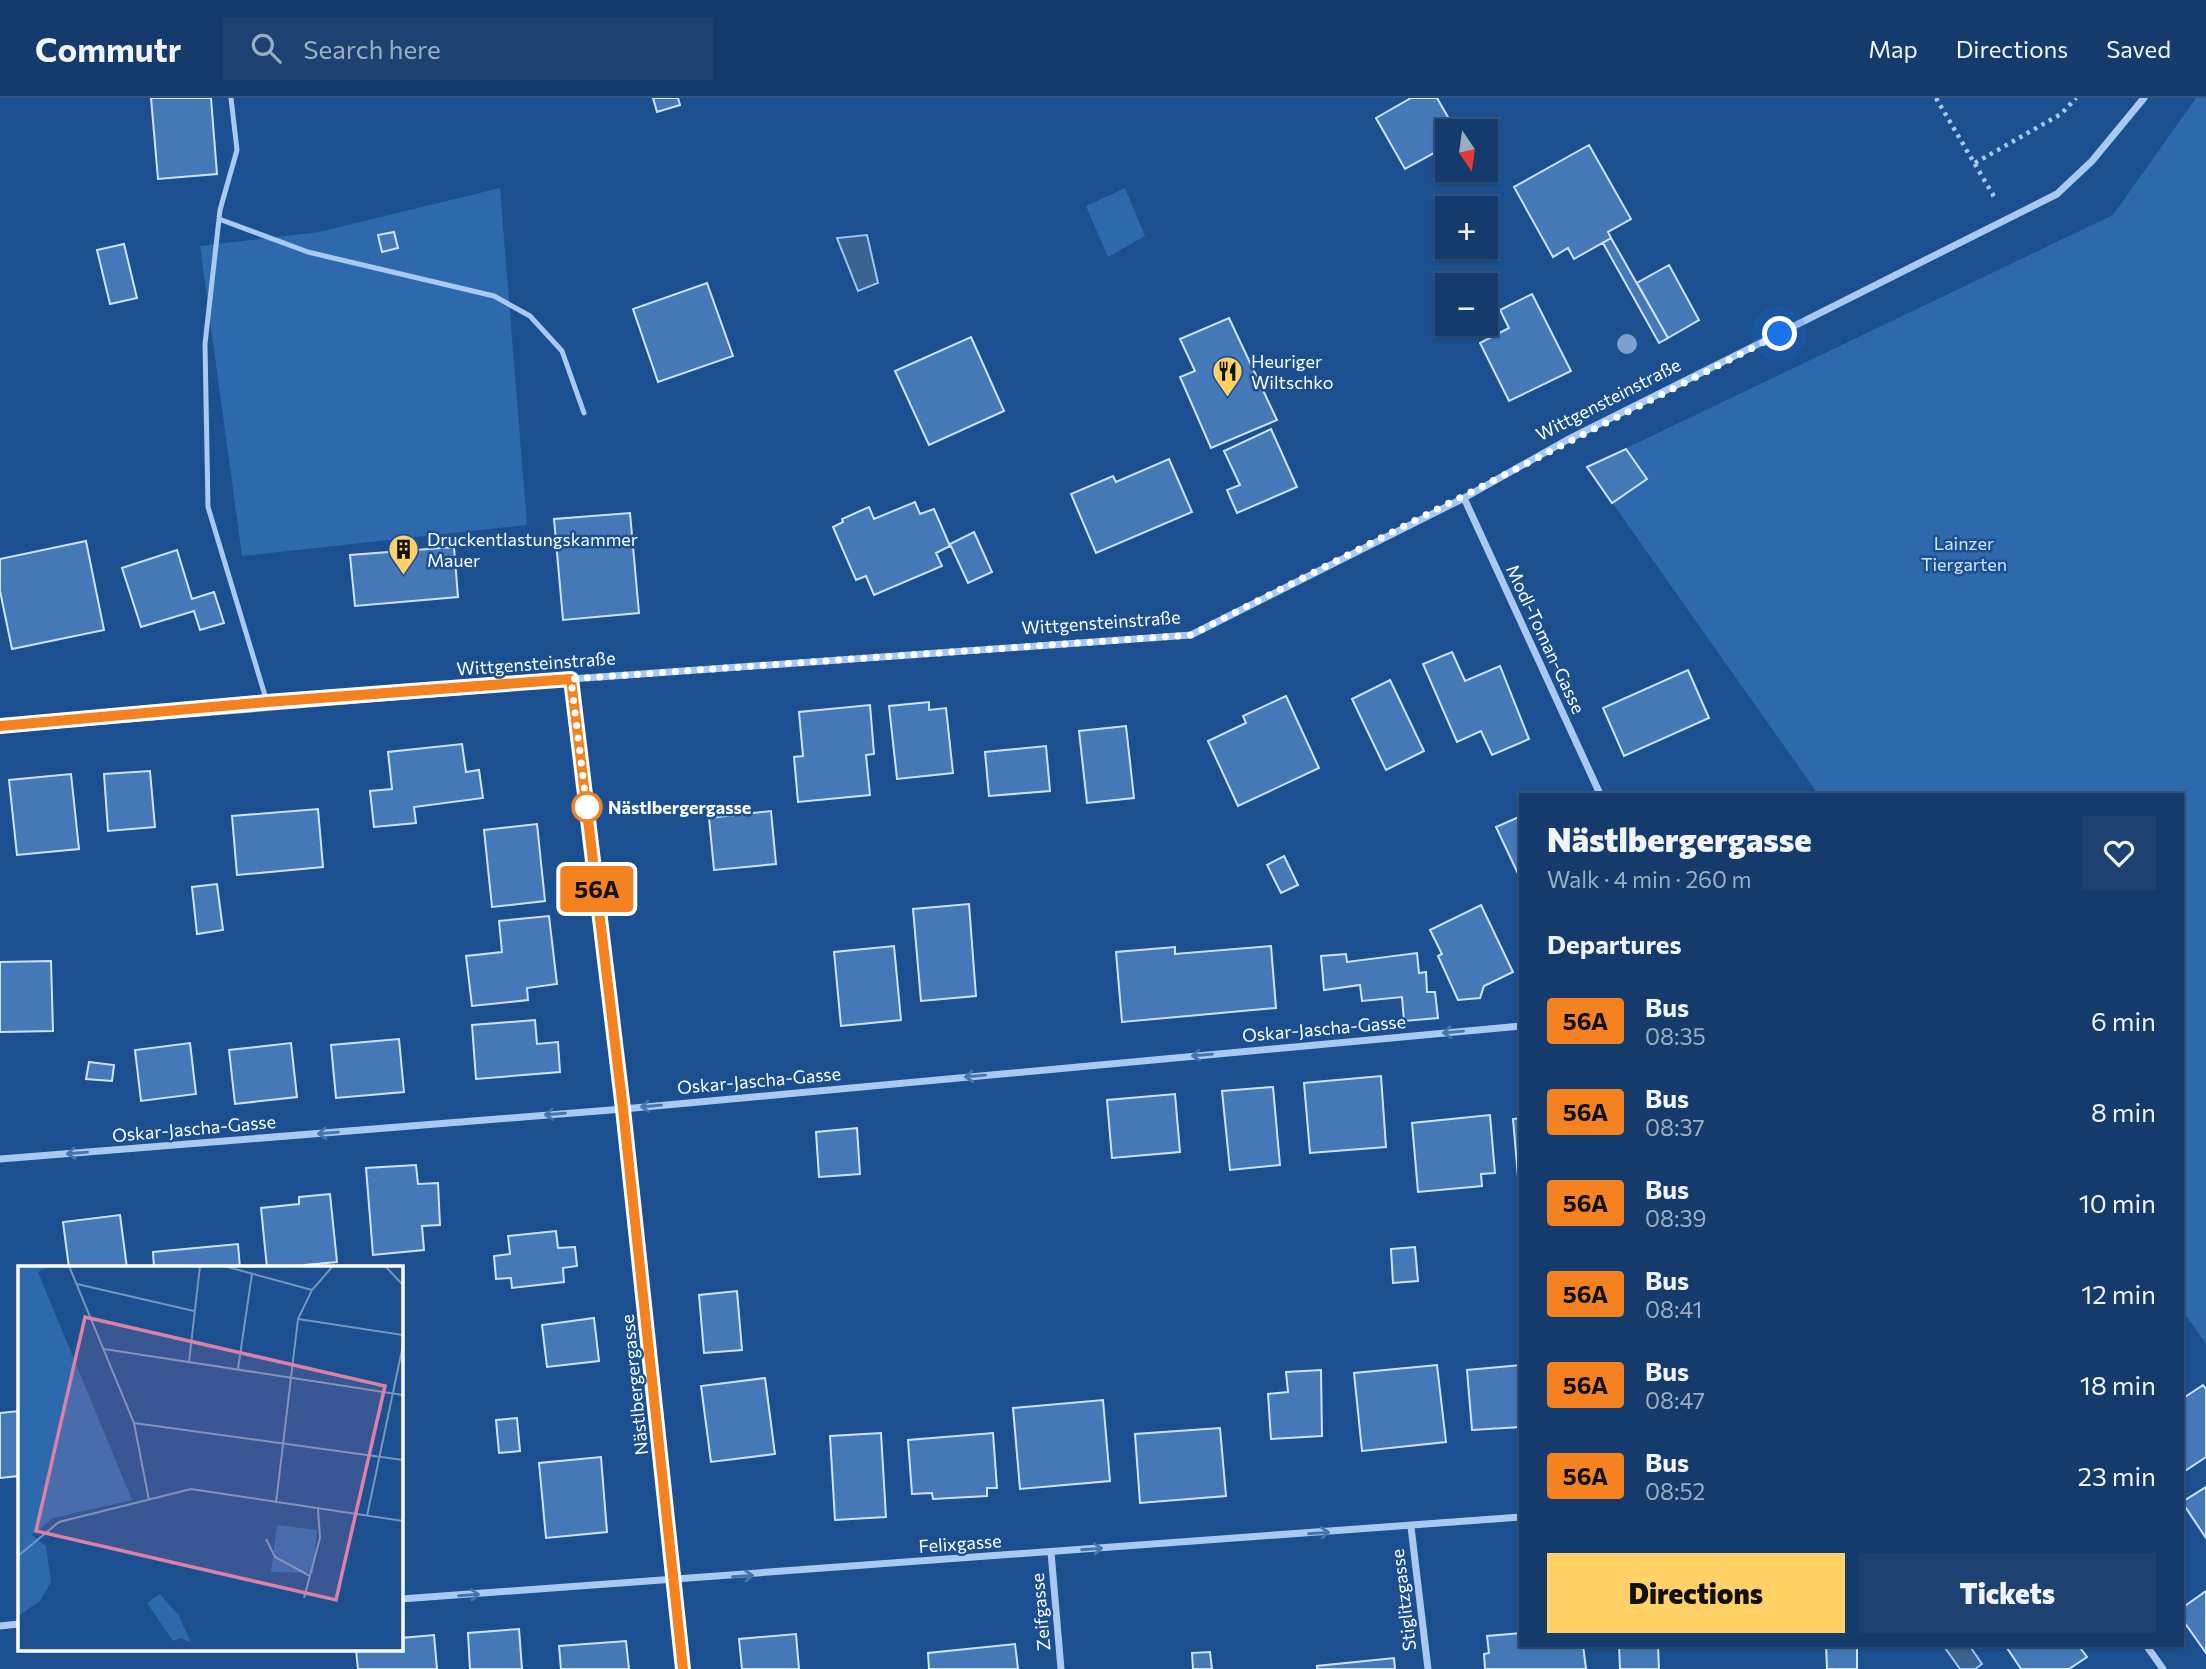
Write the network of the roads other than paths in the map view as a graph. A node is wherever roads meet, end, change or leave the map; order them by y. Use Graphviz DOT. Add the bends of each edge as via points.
graph roads {
  1 [pos="231,98"];
  2 [pos="2144,98"];
  3 [pos="219,219"];
  4 [pos="584,413"];
  5 [pos="1464,498"];
  6 [pos="571,679"];
  7 [pos="267,702"];
  8 [pos="0,726"];
  9 [pos="1600,793"];
  10 [pos="1519,1026"];
  11 [pos="623,1109"];
  12 [pos="0,1159"];
  13 [pos="1519,1517"];
  14 [pos="1411,1527"];
  15 [pos="1051,1552"];
  16 [pos="676,1581"];
  17 [pos="402,1599"];
  18 [pos="18,1625"];
  19 [pos="0,1626"];
  20 [pos="2147,1647"];
  21 [pos="683,1669"];
  22 [pos="1061,1669"];
  23 [pos="1428,1669"];
  24 [pos="2163,1669"];
  1 -- 3 [label="lane" via="237,150"];
  2 -- 5 [label="street, Wittgensteinstraße" via="2092,161 2057,194 1567,440"];
  3 -- 4 [label="lane" via="308,252 494,296 530,316 562,351"];
  3 -- 7 [label="lane" via="205,344 208,507"];
  5 -- 6 [label="street, Wittgensteinstraße" via="1191,635"];
  5 -- 9 [label="street, Modl-Toman-Gasse"];
  6 -- 7 [label="street, Wittgensteinstraße"];
  6 -- 11 [label="street, Nästlbergergasse"];
  7 -- 8 [label="street, Wittgensteinstraße"];
  10 -- 11 [label="street, Oskar-Jascha-Gasse, one-way"];
  11 -- 12 [label="street, Oskar-Jascha-Gasse, one-way"];
  11 -- 16 [label="street, Nästlbergergasse"];
  13 -- 14 [label="street, Felixgasse"];
  15 -- 14 [label="street, Felixgasse, one-way"];
  14 -- 23 [label="street, Stiglitzgasse"];
  16 -- 15 [label="street, Felixgasse, one-way"];
  15 -- 22 [label="street, Zeifgasse"];
  17 -- 16 [label="street, Felixgasse, one-way"];
  16 -- 21 [label="street, Nästlbergergasse"];
  18 -- 19 [label="street"];
  20 -- 24 [label="street"];
}
